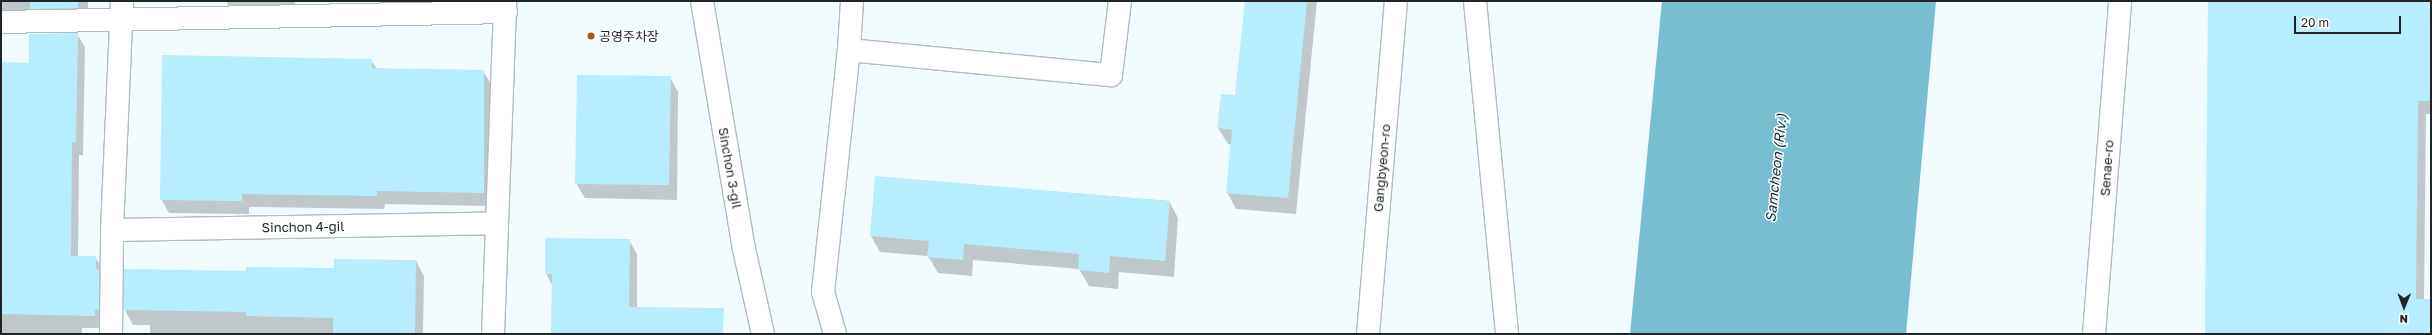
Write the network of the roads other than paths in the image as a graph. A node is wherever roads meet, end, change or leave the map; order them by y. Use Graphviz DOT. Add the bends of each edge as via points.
graph roads {
  1 [pos="702,1"];
  2 [pos="852,1"];
  3 [pos="1120,1"];
  4 [pos="1396,1"];
  5 [pos="1475,1"];
  6 [pos="2120,1"];
  7 [pos="505,6"];
  8 [pos="319,9"];
  9 [pos="122,11"];
  10 [pos="1,22"];
  11 [pos="849,50"];
  12 [pos="495,223"];
  13 [pos="112,230"];
  14 [pos="111,334"];
  15 [pos="493,334"];
  16 [pos="763,334"];
  17 [pos="835,334"];
  18 [pos="1368,334"];
  19 [pos="1507,334"];
  20 [pos="2094,334"];
  1 -- 16 [label="street, Sinchon 3-gil" via="744,248"];
  2 -- 11 [label="street"];
  3 -- 11 [label="street" via="1111,75"];
  4 -- 18 [label="street, Gangbyeon-ro"];
  5 -- 19 [label="street"];
  6 -- 20 [label="street, Senae-ro"];
  7 -- 8 [label="street"];
  7 -- 12 [label="street"];
  8 -- 9 [label="street"];
  9 -- 10 [label="street"];
  9 -- 13 [label="street"];
  11 -- 17 [label="street" via="822,292"];
  12 -- 13 [label="street, Sinchon 4-gil"];
  12 -- 15 [label="street"];
  13 -- 14 [label="street"];
}
